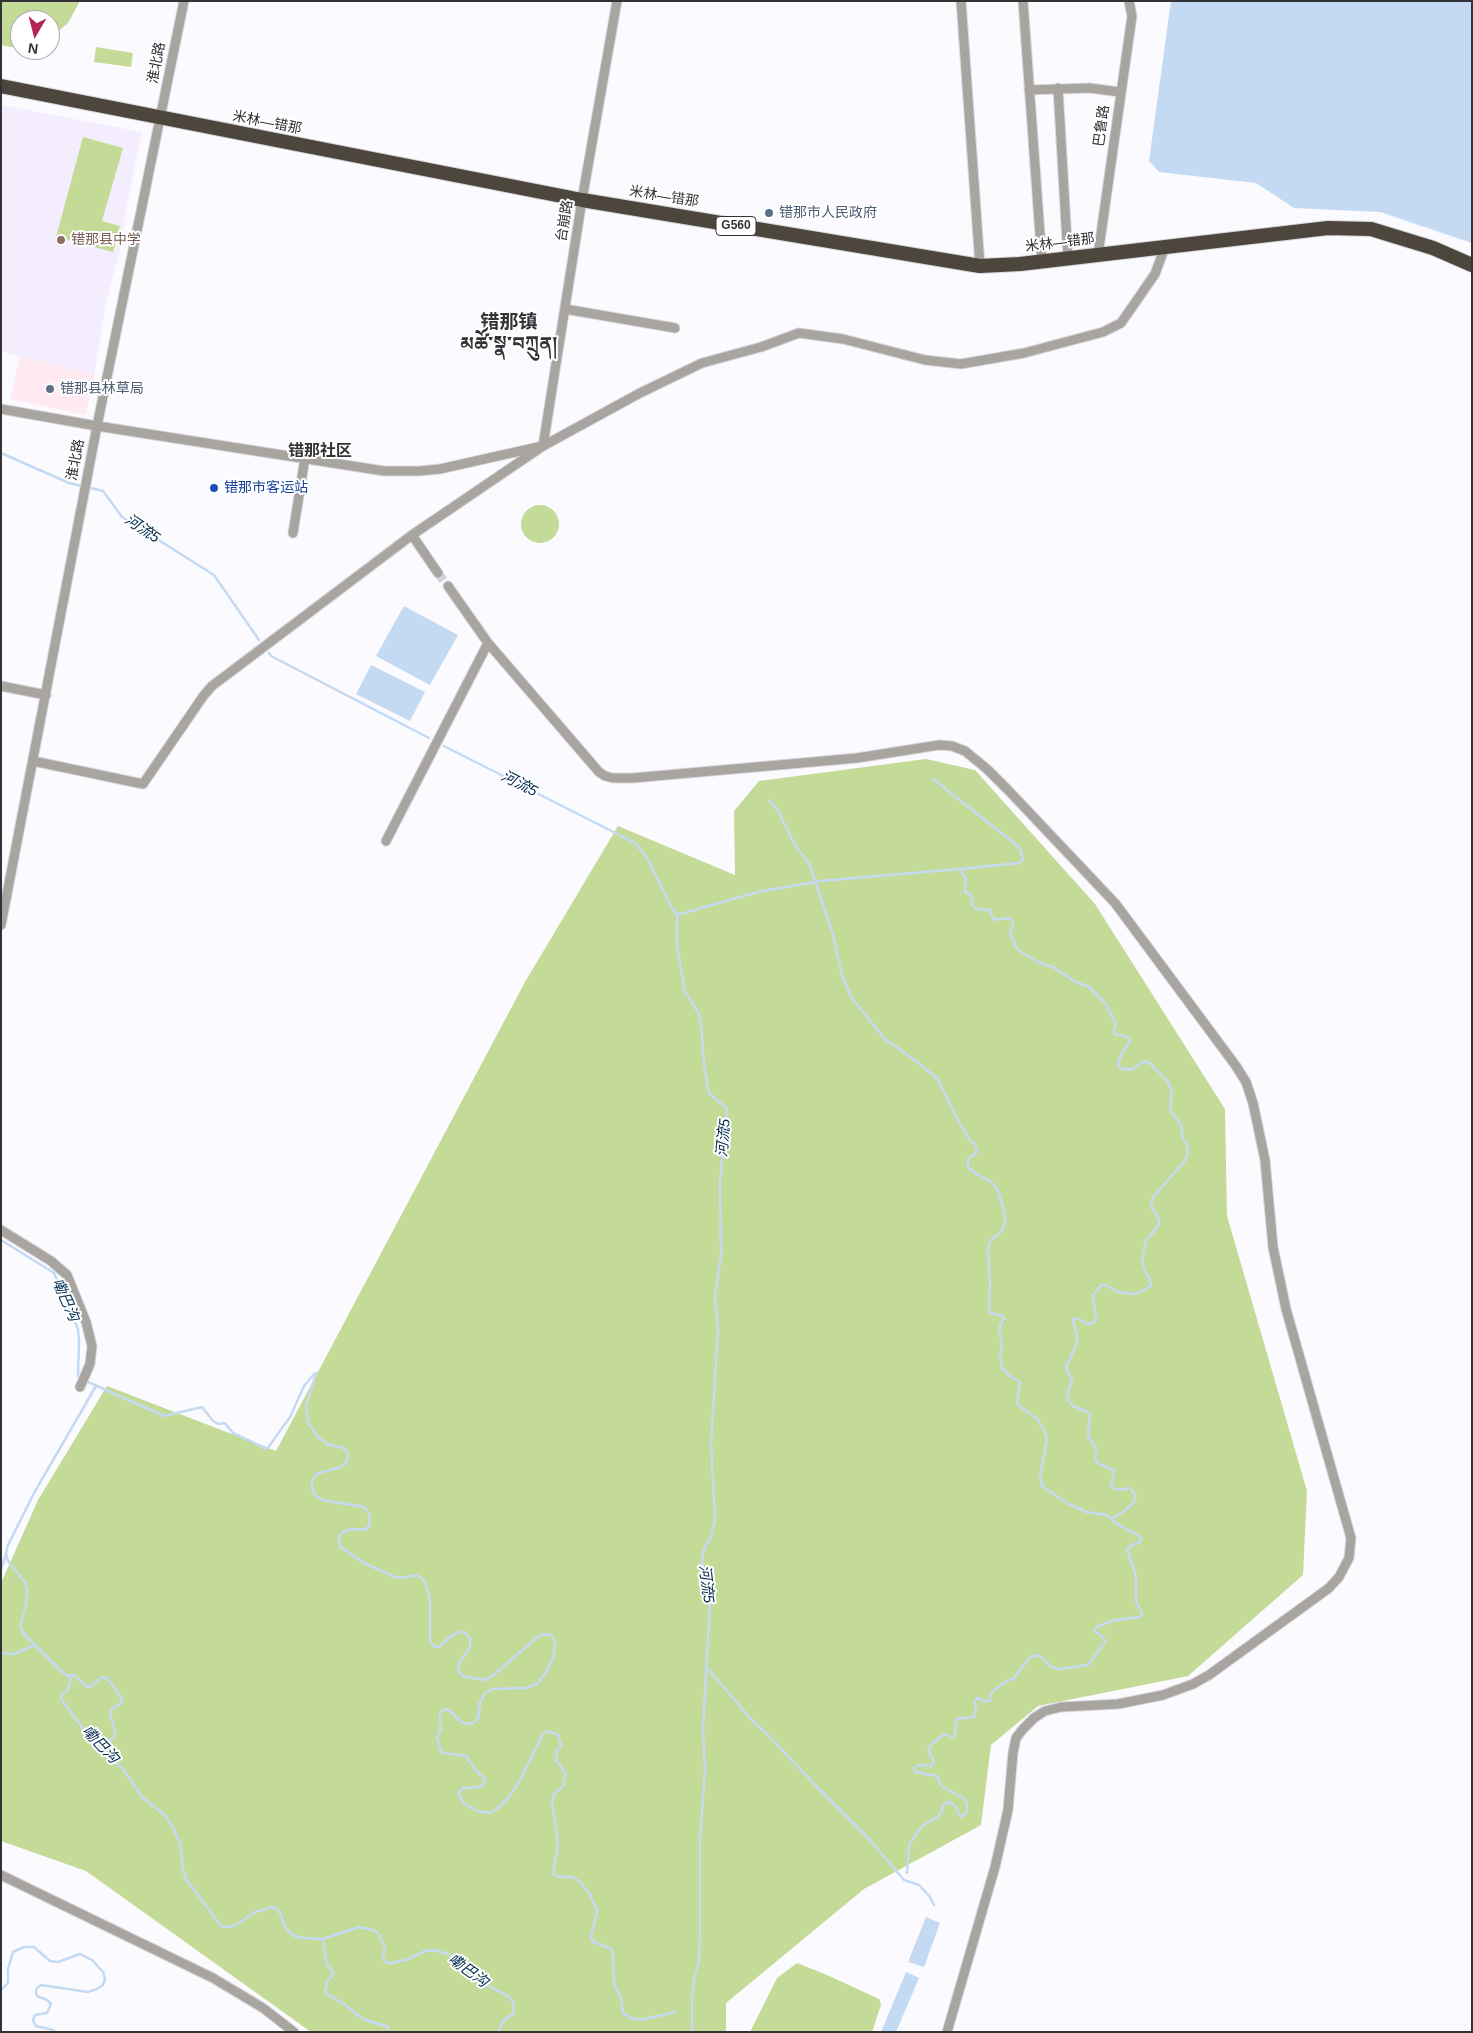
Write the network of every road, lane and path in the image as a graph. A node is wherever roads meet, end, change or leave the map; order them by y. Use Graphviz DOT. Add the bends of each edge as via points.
graph roads {
  1 [pos="184,1"];
  2 [pos="617,1"];
  3 [pos="961,1"];
  4 [pos="1023,1"];
  5 [pos="1129,1"];
  6 [pos="1,86"];
  7 [pos="1058,88"];
  8 [pos="1029,90"];
  9 [pos="1120,92"];
  10 [pos="160,118"];
  11 [pos="582,200"];
  12 [pos="1165,247"];
  13 [pos="1098,255"];
  14 [pos="1068,259"];
  15 [pos="1042,262"];
  16 [pos="1472,265"];
  17 [pos="980,266"];
  18 [pos="565,309"];
  19 [pos="675,328"];
  20 [pos="1,408"];
  21 [pos="97,426"];
  22 [pos="543,446"];
  23 [pos="305,458"];
  24 [pos="293,532"];
  25 [pos="412,535"];
  26 [pos="438,573"];
  27 [pos="448,586"];
  28 [pos="488,643"];
  29 [pos="1,686"];
  30 [pos="46,695"];
  31 [pos="33,762"];
  32 [pos="386,841"];
  33 [pos="1,925"];
  34 [pos="1,1230"];
  35 [pos="80,1387"];
  36 [pos="1,1875"];
  37 [pos="294,2032"];
  38 [pos="947,2032"];
  1 -- 10 [label="street, 淮北路"];
  2 -- 11 [label="street, 台崩路"];
  3 -- 17 [label="street"];
  4 -- 8 [label="street"];
  5 -- 9 [label="street, 巴鲁路" via="1132,16"];
  6 -- 10 [label="highway, 米林—错那 / G560"];
  7 -- 8 [label="street"];
  7 -- 9 [label="street"];
  7 -- 14 [label="street"];
  8 -- 15 [label="street"];
  9 -- 13 [label="street, 巴鲁路"];
  10 -- 11 [label="highway, 米林—错那 / G560"];
  10 -- 21 [label="street, 淮北路"];
  11 -- 17 [label="highway, 米林—错那 / G560"];
  11 -- 18 [label="street, 台崩路"];
  12 -- 13 [label="highway, 米林—错那 / G560"];
  12 -- 16 [label="highway, 米林—错那 / G560" via="1328,228 1371,229 1433,248"];
  12 -- 22 [label="street" via="1155,274 1122,323 1103,332 1024,353 961,364 925,360 844,339 799,333 702,363"];
  13 -- 14 [label="highway, 米林—错那 / G560"];
  14 -- 15 [label="highway, 米林—错那 / G560"];
  15 -- 17 [label="highway, 米林—错那 / G560"];
  18 -- 19 [label="street"];
  18 -- 22 [label="street, 台崩路"];
  20 -- 21 [label="street"];
  21 -- 23 [label="street"];
  21 -- 30 [label="street, 淮北路"];
  22 -- 23 [label="street" via="419,471 384,470"];
  22 -- 25 [label="street"];
  23 -- 24 [label="street"];
  25 -- 26 [label="street"];
  25 -- 31 [label="street" via="212,686 143,784"];
  27 -- 28 [label="street"];
  28 -- 32 [label="street"];
  28 -- 38 [label="street" via="604,776 613,778 857,758 939,745 965,751 1008,790 1115,902 1236,1066 1253,1102 1265,1160 1273,1247 1286,1309 1351,1538 1349,1558 1329,1588 1193,1684 1163,1695 1118,1704 1045,1711 1023,1729 1016,1738 1013,1753 1008,1810 996,1868"];
  29 -- 30 [label="street"];
  30 -- 31 [label="street, 淮北路"];
  31 -- 33 [label="street, 淮北路"];
  34 -- 35 [label="street" via="51,1261 67,1275 92,1346 87,1374"];
  36 -- 37 [label="street" via="213,1978 263,2008"];
}
